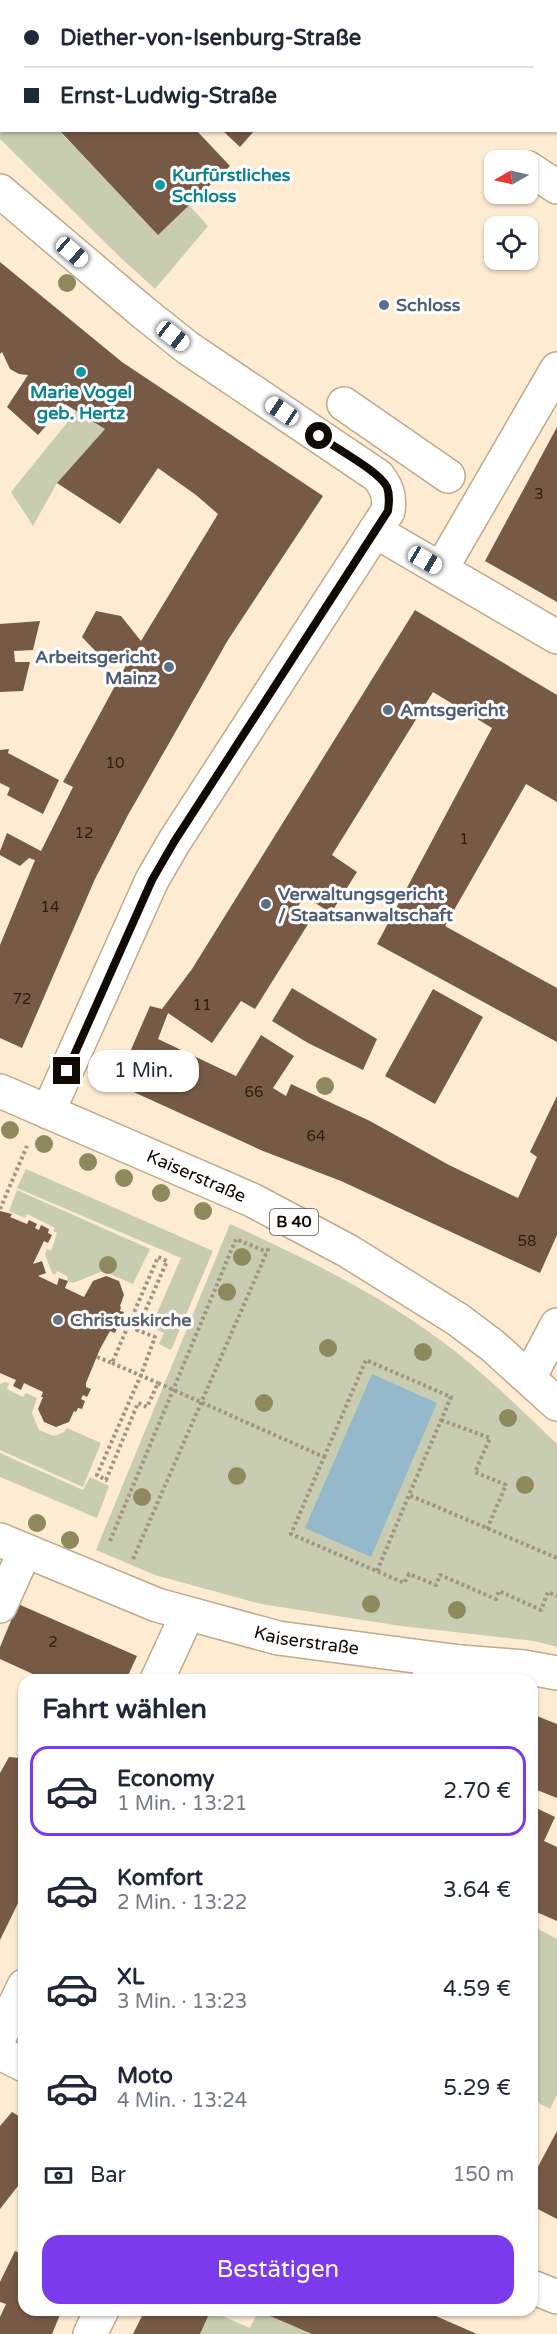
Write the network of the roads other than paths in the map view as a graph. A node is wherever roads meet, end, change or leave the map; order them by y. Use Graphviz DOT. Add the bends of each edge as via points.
graph roads {
  1 [pos="538,174"];
  2 [pos="557,187"];
  3 [pos="0,190"];
  4 [pos="557,369"];
  5 [pos="344,404"];
  6 [pos="448,476"];
  7 [pos="375,531"];
  8 [pos="441,569"];
  9 [pos="557,637"];
  10 [pos="0,1092"];
  11 [pos="48,1112"];
  12 [pos="557,1324"];
  13 [pos="529,1377"];
  14 [pos="557,1404"];
  15 [pos="12,1546"];
  16 [pos="0,1606"];
  17 [pos="187,1615"];
  18 [pos="460,1662"];
  19 [pos="557,1673"];
  20 [pos="160,1674"];
  21 [pos="439,1674"];
  22 [pos="18,1998"];
  23 [pos="0,2036"];
  24 [pos="0,2053"];
  25 [pos="18,2062"];
  26 [pos="538,2288"];
  27 [pos="557,2296"];
  28 [pos="99,2316"];
  29 [pos="90,2334"];
  1 -- 2 [label="street"];
  3 -- 7 [label="street" via="188,348 378,476 390,498 388,511"];
  4 -- 8 [label="street"];
  5 -- 6 [label="street"];
  7 -- 8 [label="street"];
  7 -- 11 [label="street" via="152,880"];
  8 -- 9 [label="street"];
  10 -- 11 [label="street, Kaiserstraße / B 40"];
  11 -- 13 [label="street, Kaiserstraße / B 40" via="252,1200 348,1251 457,1319"];
  12 -- 13 [label="street"];
  13 -- 14 [label="street, Kaiserstraße / B 40"];
  15 -- 16 [label="street"];
  15 -- 17 [label="street, Kaiserstraße"];
  17 -- 18 [label="street, Kaiserstraße" via="308,1644"];
  17 -- 20 [label="street"];
  18 -- 19 [label="street, Kaiserstraße"];
  18 -- 21 [label="street"];
  22 -- 23 [label="street"];
  24 -- 25 [label="street"];
  26 -- 27 [label="street"];
  28 -- 29 [label="street"];
}
